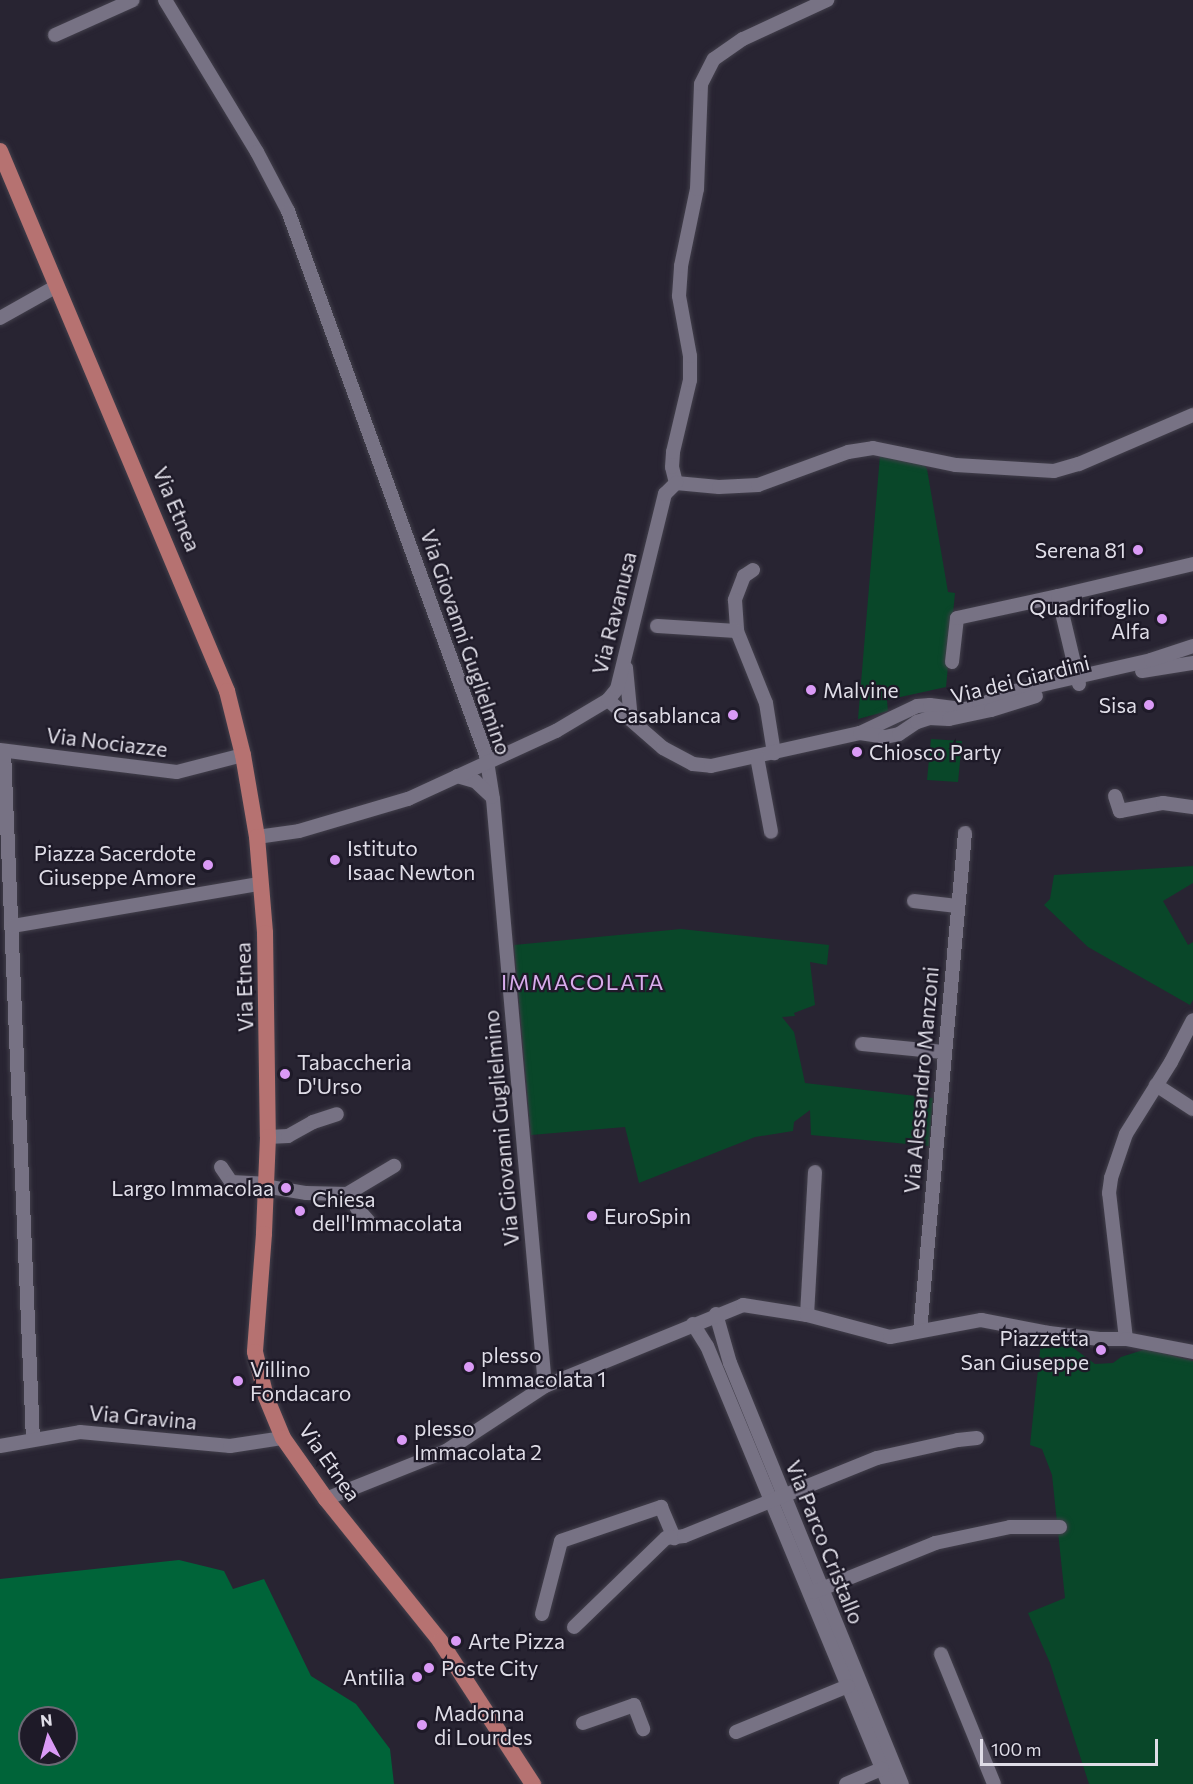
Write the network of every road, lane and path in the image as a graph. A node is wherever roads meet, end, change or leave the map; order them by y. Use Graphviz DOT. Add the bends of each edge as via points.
graph roads {
  1 [pos="133,0"];
  2 [pos="165,0"];
  3 [pos="827,0"];
  4 [pos="55,35"];
  5 [pos="0,151"];
  6 [pos="57,286"];
  7 [pos="0,318"];
  8 [pos="1193,415"];
  9 [pos="676,483"];
  10 [pos="1193,564"];
  11 [pos="753,570"];
  12 [pos="1058,596"];
  13 [pos="657,626"];
  14 [pos="736,631"];
  15 [pos="1193,646"];
  16 [pos="625,655"];
  17 [pos="952,662"];
  18 [pos="1193,663"];
  19 [pos="1079,682"];
  20 [pos="608,700"];
  21 [pos="631,720"];
  22 [pos="2,751"];
  23 [pos="774,753"];
  24 [pos="243,755"];
  25 [pos="757,757"];
  26 [pos="487,762"];
  27 [pos="457,776"];
  28 [pos="1115,796"];
  29 [pos="493,799"];
  30 [pos="1193,807"];
  31 [pos="771,832"];
  32 [pos="964,833"];
  33 [pos="257,837"];
  34 [pos="259,884"];
  35 [pos="914,902"];
  36 [pos="957,906"];
  37 [pos="13,926"];
  38 [pos="1193,1020"];
  39 [pos="862,1044"];
  40 [pos="944,1052"];
  41 [pos="1156,1085"];
  42 [pos="1193,1109"];
  43 [pos="337,1114"];
  44 [pos="268,1137"];
  45 [pos="394,1166"];
  46 [pos="221,1167"];
  47 [pos="815,1172"];
  48 [pos="265,1185"];
  49 [pos="347,1194"];
  50 [pos="371,1224"];
  51 [pos="716,1314"];
  52 [pos="807,1315"];
  53 [pos="693,1324"];
  54 [pos="920,1331"];
  55 [pos="1126,1339"];
  56 [pos="1193,1352"];
  57 [pos="545,1386"];
  58 [pos="283,1438"];
  59 [pos="978,1438"];
  60 [pos="33,1439"];
  61 [pos="0,1446"];
  62 [pos="326,1499"];
  63 [pos="777,1499"];
  64 [pos="1060,1527"];
  65 [pos="674,1538"];
  66 [pos="815,1591"];
  67 [pos="542,1614"];
  68 [pos="574,1627"];
  69 [pos="941,1654"];
  70 [pos="848,1686"];
  71 [pos="583,1724"];
  72 [pos="643,1729"];
  73 [pos="736,1732"];
  74 [pos="882,1769"];
  75 [pos="533,1784"];
  76 [pos="846,1784"];
  77 [pos="888,1784"];
  78 [pos="902,1784"];
  79 [pos="994,1784"];
  1 -- 4 [label="street"];
  2 -- 26 [label="street, Via Giovanni Guglielmino" via="257,152 297,232"];
  3 -- 9 [label="street" via="743,39 714,59 700,84 697,189 681,266 679,296 690,356 690,380 673,452"];
  5 -- 6 [label="main road, Via Etnea"];
  6 -- 7 [label="street"];
  6 -- 24 [label="main road, Via Etnea" via="227,691"];
  8 -- 9 [label="street" via="1068,469 1054,471 956,465 873,448 848,452 758,485"];
  9 -- 16 [label="street, Via Ravanusa" via="665,494"];
  10 -- 12 [label="street"];
  11 -- 14 [label="street" via="744,576 735,600"];
  12 -- 17 [label="street" via="957,618"];
  12 -- 19 [label="street"];
  13 -- 14 [label="street"];
  14 -- 23 [label="street" via="766,703"];
  15 -- 19 [label="street, Via dei Giardini"];
  16 -- 20 [label="street, Via Ravanusa" via="617,689"];
  16 -- 21 [label="street"];
  18 -- 19 [label="street, Via dei Giardini"];
  19 -- 23 [label="street, Via dei Giardini" via="1006,693 949,719 917,722 899,734 885,737 860,733"];
  20 -- 21 [label="street, Via dei Giardini"];
  20 -- 26 [label="street, Via Ravanusa" via="556,731"];
  21 -- 25 [label="street, Via dei Giardini" via="663,748 693,764 711,766"];
  22 -- 24 [label="street, Via Nociazze" via="177,772"];
  22 -- 37 [label="street"];
  23 -- 25 [label="street, Via dei Giardini"];
  24 -- 33 [label="main road, Via Etnea"];
  25 -- 31 [label="street"];
  26 -- 27 [label="street, Via Ravanusa"];
  26 -- 29 [label="street, Via Giovanni Guglielmino"];
  27 -- 29 [label="street" via="481,784"];
  27 -- 33 [label="street, Via Ravanusa" via="408,799 299,831"];
  28 -- 30 [label="street" via="1120,811 1163,803"];
  29 -- 57 [label="street, Via Giovanni Guglielmino"];
  32 -- 36 [label="street, Via Alessandro Manzoni"];
  33 -- 34 [label="main road, Via Etnea"];
  34 -- 37 [label="street"];
  34 -- 44 [label="main road, Via Etnea" via="265,933"];
  35 -- 36 [label="street"];
  36 -- 40 [label="street, Via Alessandro Manzoni"];
  37 -- 60 [label="street"];
  38 -- 41 [label="street"];
  39 -- 40 [label="street"];
  40 -- 54 [label="street, Via Alessandro Manzoni"];
  41 -- 42 [label="street"];
  41 -- 55 [label="street" via="1126,1134 1109,1193"];
  43 -- 44 [label="street" via="288,1136"];
  44 -- 48 [label="main road, Via Etnea"];
  45 -- 49 [label="street"];
  46 -- 48 [label="street" via="231,1182"];
  47 -- 52 [label="street"];
  48 -- 49 [label="street" via="306,1193"];
  48 -- 58 [label="main road, Via Etnea" via="255,1352 266,1397"];
  49 -- 50 [label="street"];
  51 -- 52 [label="street" via="743,1305"];
  51 -- 53 [label="street"];
  51 -- 63 [label="street, Via Parco Cristallo"];
  52 -- 54 [label="street" via="890,1336"];
  53 -- 57 [label="street"];
  53 -- 63 [label="street, Via Parco Cristallo" via="707,1346"];
  54 -- 55 [label="street" via="981,1320 1049,1333"];
  55 -- 56 [label="street"];
  57 -- 62 [label="street" via="446,1451"];
  58 -- 60 [label="street, Via Gravina" via="230,1446 94,1432"];
  58 -- 62 [label="main road, Via Etnea"];
  59 -- 63 [label="street" via="894,1453"];
  60 -- 61 [label="street, Via Gravina"];
  62 -- 75 [label="main road, Via Etnea" via="440,1641"];
  63 -- 65 [label="street"];
  63 -- 66 [label="street, Via Parco Cristallo"];
  64 -- 66 [label="street" via="1010,1527 934,1543"];
  65 -- 67 [label="street" via="661,1507 561,1541"];
  65 -- 68 [label="street" via="666,1538"];
  66 -- 70 [label="street, Via Parco Cristallo"];
  66 -- 78 [label="street, Via Parco Cristallo"];
  69 -- 79 [label="street"];
  70 -- 73 [label="street"];
  70 -- 74 [label="street, Via Parco Cristallo"];
  71 -- 72 [label="street" via="634,1705"];
  74 -- 76 [label="street"];
  74 -- 77 [label="street, Via Parco Cristallo"];
}
